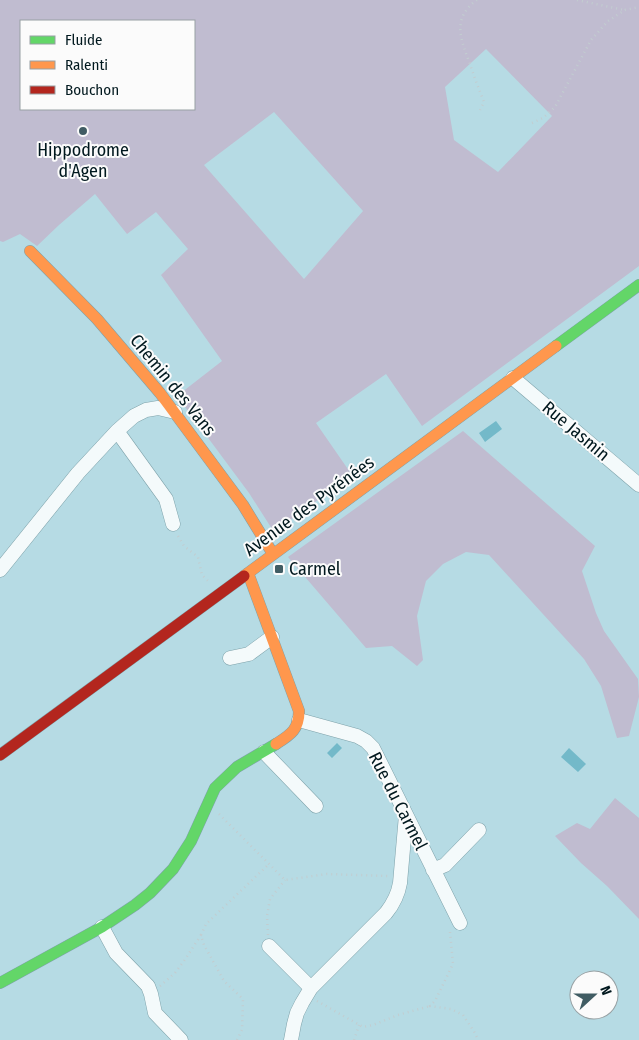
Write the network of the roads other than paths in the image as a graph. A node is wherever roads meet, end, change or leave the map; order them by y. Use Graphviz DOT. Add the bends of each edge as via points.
graph roads {
  1 [pos="30,251"];
  2 [pos="639,285"];
  3 [pos="513,378"];
  4 [pos="175,412"];
  5 [pos="117,431"];
  6 [pos="639,485"];
  7 [pos="173,524"];
  8 [pos="273,554"];
  9 [pos="0,570"];
  10 [pos="248,573"];
  11 [pos="272,637"];
  12 [pos="230,658"];
  13 [pos="299,720"];
  14 [pos="264,752"];
  15 [pos="0,755"];
  16 [pos="316,806"];
  17 [pos="406,814"];
  18 [pos="479,830"];
  19 [pos="434,870"];
  20 [pos="458,919"];
  21 [pos="102,927"];
  22 [pos="269,946"];
  23 [pos="0,983"];
  24 [pos="309,991"];
  25 [pos="181,1040"];
  26 [pos="291,1040"];
  1 -- 4 [label="street, Chemin des Vans" via="96,320"];
  2 -- 3 [label="street, Avenue des Pyrénées"];
  3 -- 6 [label="street, Rue Jasmin"];
  3 -- 8 [label="street, Avenue des Pyrénées"];
  4 -- 5 [label="street" via="158,408 146,410"];
  4 -- 8 [label="street, Chemin des Vans" via="243,505"];
  5 -- 7 [label="street" via="166,499"];
  5 -- 9 [label="street"];
  8 -- 10 [label="street, Avenue des Pyrénées"];
  10 -- 11 [label="street"];
  10 -- 15 [label="street, Avenue des Pyrénées"];
  11 -- 12 [label="street" via="249,654"];
  11 -- 13 [label="street" via="292,689"];
  13 -- 14 [label="street" via="291,733"];
  13 -- 17 [label="street, Rue du Carmel" via="366,741 379,758"];
  14 -- 16 [label="street"];
  14 -- 21 [label="street" via="238,767 215,788 191,841 173,869 150,893"];
  17 -- 19 [label="street, Rue du Carmel"];
  17 -- 24 [label="street" via="399,892 395,901"];
  18 -- 19 [label="street, Rue du Carmel" via="445,865"];
  19 -- 20 [label="street, Rue du Carmel"];
  21 -- 23 [label="street"];
  21 -- 25 [label="street" via="116,953 148,986 155,1013"];
  22 -- 24 [label="street"];
  24 -- 26 [label="street" via="297,1014"];
}
